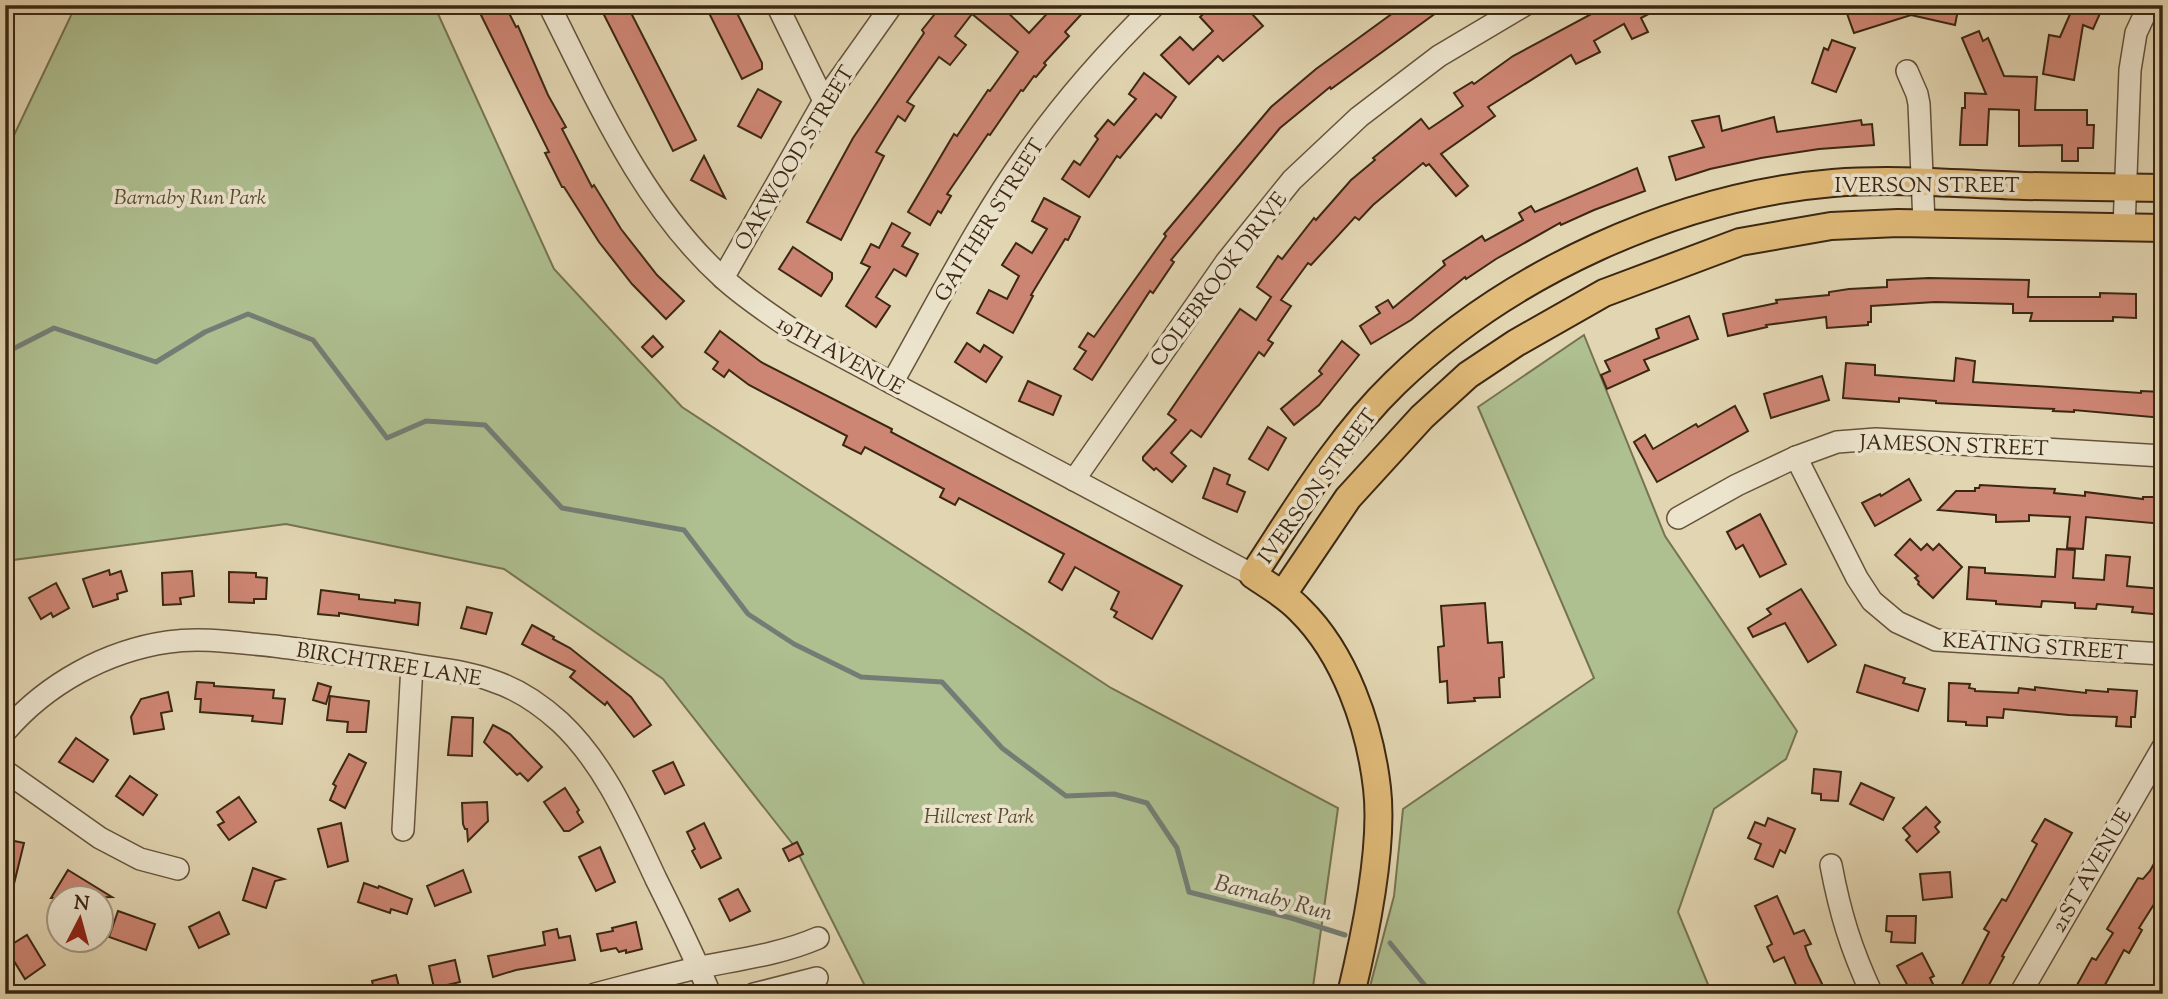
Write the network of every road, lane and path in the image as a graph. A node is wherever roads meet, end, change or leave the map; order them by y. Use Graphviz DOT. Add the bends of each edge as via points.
graph roads {
  1 [pos="549,5"];
  2 [pos="777,5"];
  3 [pos="892,5"];
  4 [pos="1155,5"];
  5 [pos="1525,5"];
  6 [pos="2149,5"];
  7 [pos="1907,71"];
  8 [pos="824,101"];
  9 [pos="1924,181"];
  10 [pos="2126,187"];
  11 [pos="2163,188"];
  12 [pos="1924,223"];
  13 [pos="2124,228"];
  14 [pos="2163,228"];
  15 [pos="723,278"];
  16 [pos="892,383"];
  17 [pos="2163,456"];
  18 [pos="1796,457"];
  19 [pos="1074,480"];
  20 [pos="1678,518"];
  21 [pos="1253,575"];
  22 [pos="1283,594"];
  23 [pos="2163,654"];
  24 [pos="412,665"];
  25 [pos="5,732"];
  26 [pos="2163,747"];
  27 [pos="5,771"];
  28 [pos="403,830"];
  29 [pos="1831,865"];
  30 [pos="178,869"];
  31 [pos="818,938"];
  32 [pos="699,968"];
  33 [pos="817,978"];
  34 [pos="595,994"];
  35 [pos="710,994"];
  36 [pos="754,994"];
  37 [pos="1351,994"];
  38 [pos="1872,994"];
  39 [pos="2020,994"];
  1 -- 15 [label="street, 19TH AVENUE" via="632,162 670,219"];
  2 -- 8 [label="street"];
  3 -- 8 [label="street, OAKWOOD STREET"];
  4 -- 16 [label="street, GAITHER STREET" via="1113,46 1033,144"];
  5 -- 19 [label="street, COLEBROOK DRIVE" via="1439,56 1359,117 1292,180 1226,262"];
  6 -- 10 [label="street" via="2136,33 2130,70"];
  7 -- 9 [label="street" via="1920,104"];
  8 -- 15 [label="street, OAKWOOD STREET"];
  9 -- 10 [label="main road, IVERSON STREET"];
  9 -- 12 [label="street"];
  9 -- 21 [label="main road, IVERSON STREET" via="1832,184 1744,198 1650,227 1548,272 1462,327 1394,384 1332,458"];
  10 -- 11 [label="main road, IVERSON STREET"];
  10 -- 13 [label="street"];
  12 -- 13 [label="main road, IVERSON STREET"];
  12 -- 22 [label="main road, IVERSON STREET" via="1831,226 1740,242 1616,288 1565,314 1468,375 1422,417 1348,498"];
  13 -- 14 [label="main road, IVERSON STREET"];
  15 -- 16 [label="street, 19TH AVENUE" via="796,332"];
  16 -- 19 [label="street, 19TH AVENUE"];
  17 -- 18 [label="street, JAMESON STREET" via="1876,439 1837,443"];
  18 -- 20 [label="street, JAMESON STREET"];
  18 -- 23 [label="street, KEATING STREET" via="1864,590 1896,622 1936,640"];
  19 -- 21 [label="street, 19TH AVENUE"];
  21 -- 22 [label="main road"];
  22 -- 37 [label="main road" via="1314,625 1348,683 1377,789 1373,879"];
  24 -- 25 [label="street, BIRCHTREE LANE" via="239,642 168,642 116,656 53,686"];
  24 -- 28 [label="street"];
  24 -- 32 [label="street, BIRCHTREE LANE" via="510,687 536,702 580,741 630,823"];
  26 -- 39 [label="street, 21ST AVENUE"];
  27 -- 30 [label="street" via="100,838 140,859"];
  29 -- 38 [label="street" via="1840,915"];
  31 -- 32 [label="street"];
  32 -- 34 [label="street"];
  32 -- 35 [label="street, BIRCHTREE LANE"];
  33 -- 36 [label="street"];
}
